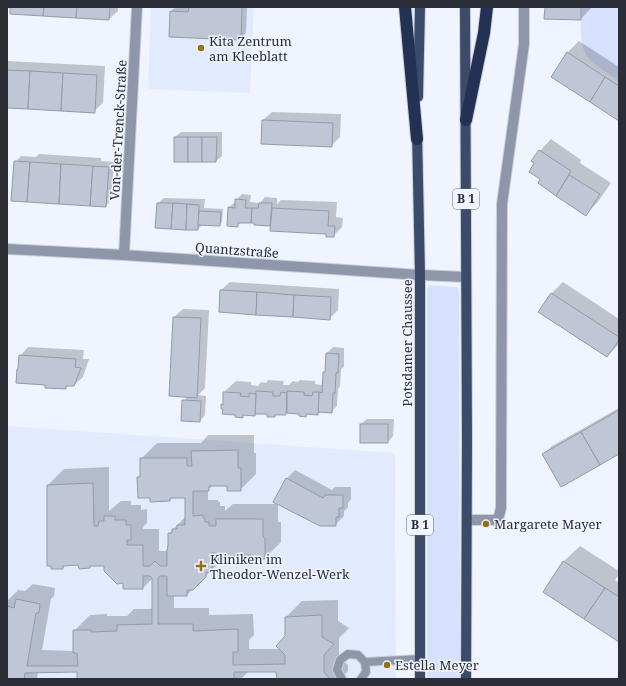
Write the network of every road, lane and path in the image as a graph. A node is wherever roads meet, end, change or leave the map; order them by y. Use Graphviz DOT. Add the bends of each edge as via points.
graph roads {
  1 [pos="137,7"];
  2 [pos="404,7"];
  3 [pos="420,7"];
  4 [pos="465,7"];
  5 [pos="487,7"];
  6 [pos="524,7"];
  7 [pos="466,120"];
  8 [pos="417,139"];
  9 [pos="7,249"];
  10 [pos="124,255"];
  11 [pos="420,275"];
  12 [pos="466,277"];
  13 [pos="467,520"];
  14 [pos="420,659"];
  15 [pos="365,662"];
  16 [pos="342,679"];
  17 [pos="361,679"];
  18 [pos="420,679"];
  19 [pos="466,679"];
  1 -- 10 [label="street, Von-der-Trenck-Straße"];
  2 -- 8 [label="highway"];
  3 -- 8 [label="main road, Potsdamer Chaussee / B 1"];
  4 -- 7 [label="main road, B 1"];
  5 -- 7 [label="highway"];
  6 -- 13 [label="street" via="524,44 502,204 501,508 498,520"];
  7 -- 12 [label="main road, B 1"];
  8 -- 11 [label="main road, Potsdamer Chaussee / B 1"];
  9 -- 10 [label="street, Quantzstraße"];
  10 -- 11 [label="street, Quantzstraße"];
  11 -- 12 [label="street, Quantzstraße"];
  11 -- 14 [label="main road, Potsdamer Chaussee / B 1"];
  12 -- 13 [label="main road, B 1"];
  13 -- 19 [label="main road, B 1"];
  14 -- 15 [label="lane"];
  14 -- 18 [label="main road, Potsdamer Chaussee / B 1"];
  15 -- 16 [label="lane" via="358,655 348,654 340,660 337,670"];
  15 -- 17 [label="lane" via="366,672"];
}
